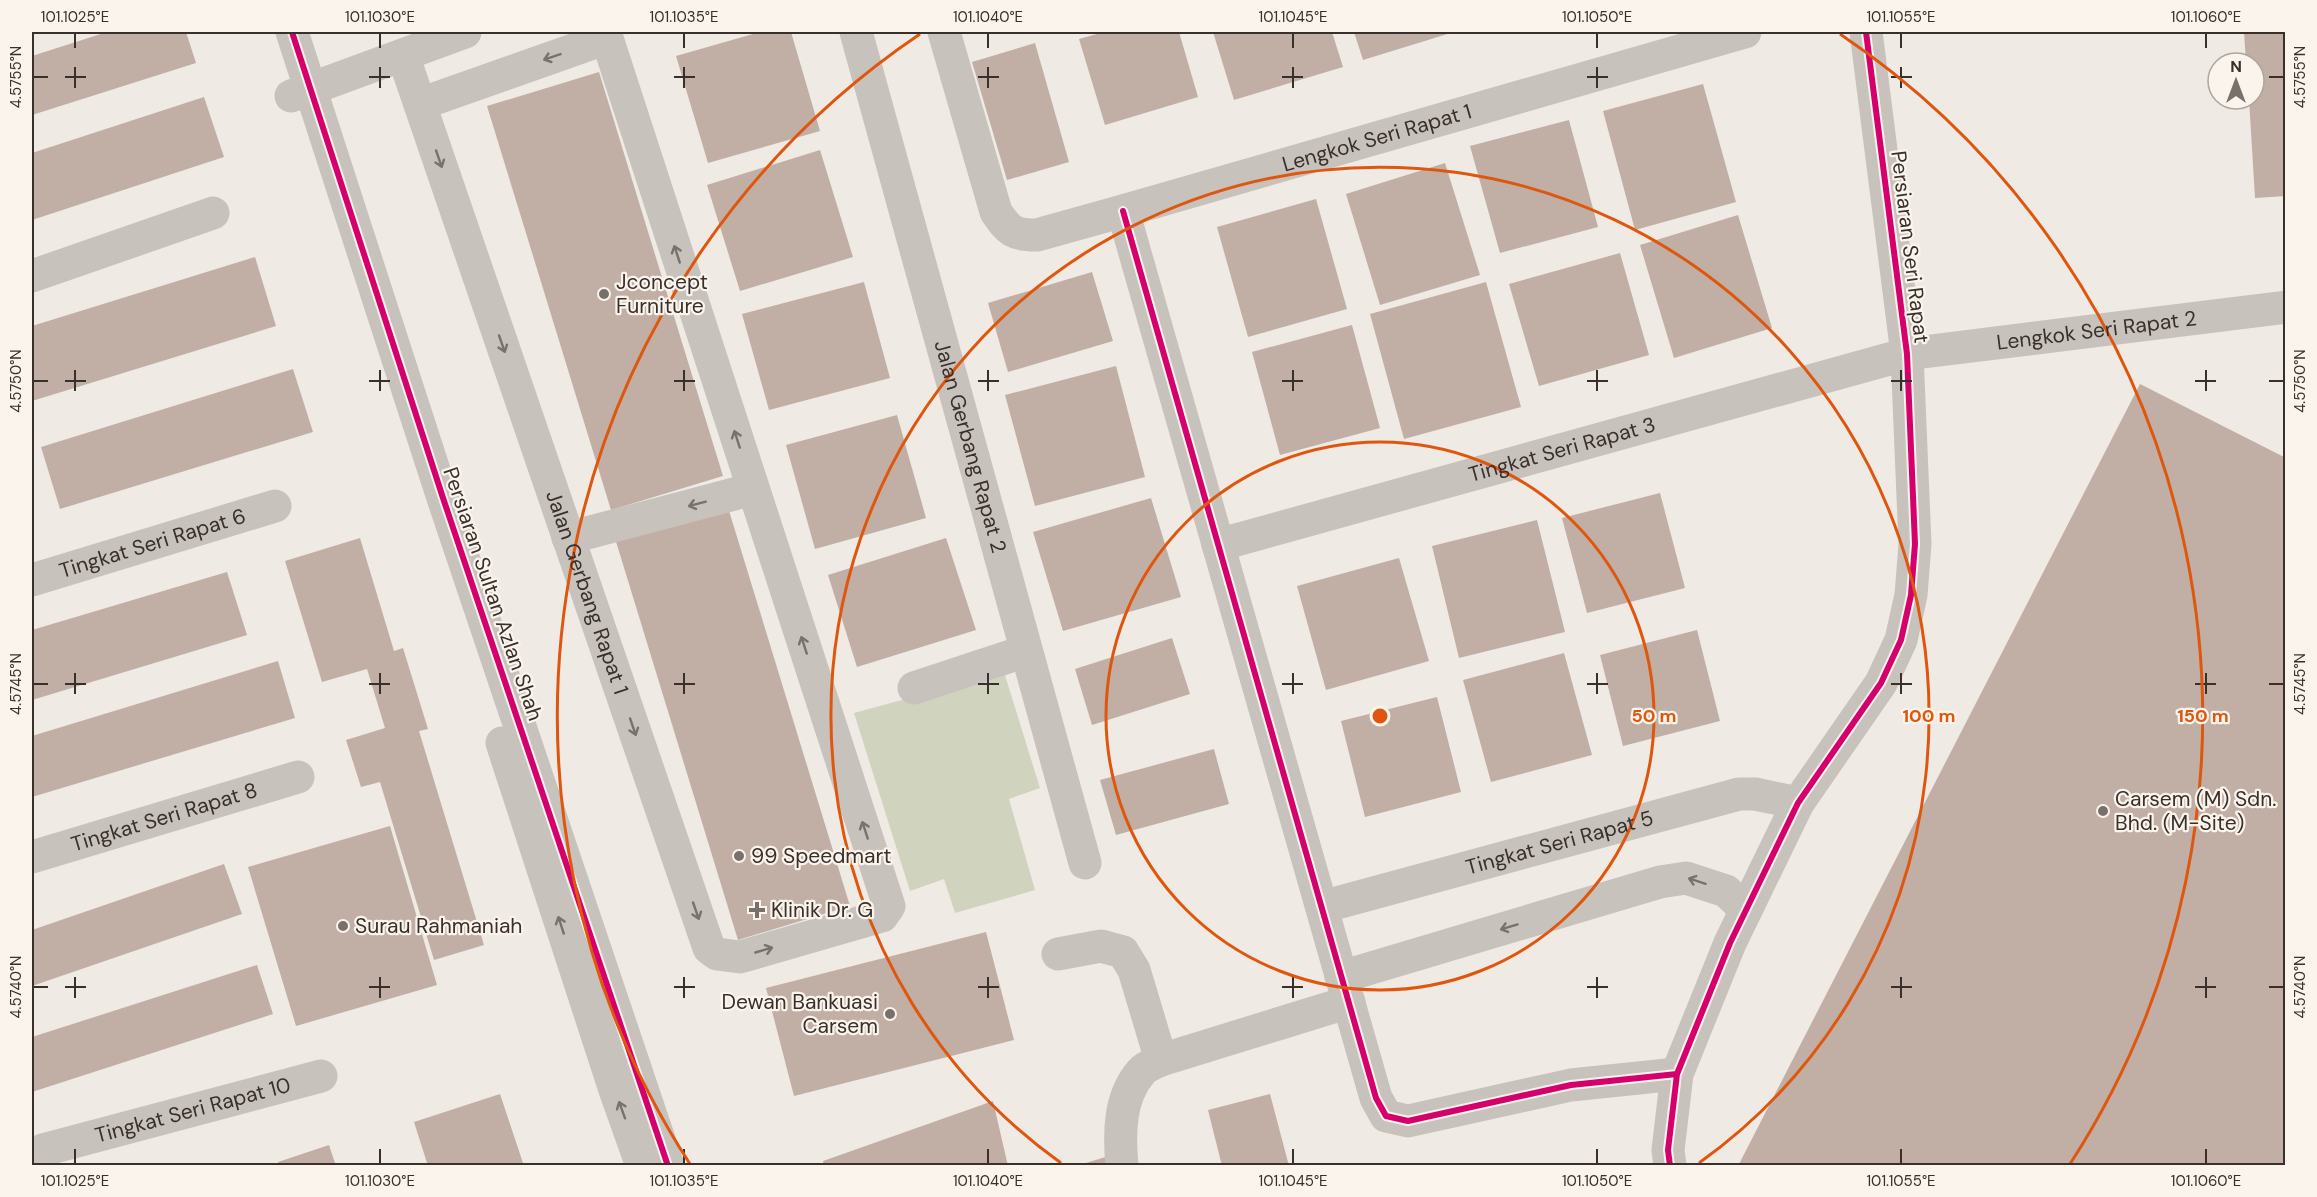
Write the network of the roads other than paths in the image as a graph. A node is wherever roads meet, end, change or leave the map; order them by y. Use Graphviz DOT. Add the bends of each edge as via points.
graph roads {
  1 [pos="270,32"];
  2 [pos="292,32"];
  3 [pos="465,32"];
  4 [pos="856,32"];
  5 [pos="944,32"];
  6 [pos="1744,32"];
  7 [pos="1866,32"];
  8 [pos="606,35"];
  9 [pos="403,56"];
  10 [pos="301,93"];
  11 [pos="420,104"];
  12 [pos="1124,211"];
  13 [pos="213,213"];
  14 [pos="32,276"];
  15 [pos="2286,307"];
  16 [pos="1907,354"];
  17 [pos="753,489"];
  18 [pos="275,506"];
  19 [pos="568,538"];
  20 [pos="1218,545"];
  21 [pos="32,580"];
  22 [pos="1026,651"];
  23 [pos="914,687"];
  24 [pos="298,777"];
  25 [pos="1798,803"];
  26 [pos="32,856"];
  27 [pos="1084,863"];
  28 [pos="1322,907"];
  29 [pos="1746,909"];
  30 [pos="1058,954"];
  31 [pos="1345,990"];
  32 [pos="1161,1060"];
  33 [pos="1677,1074"];
  34 [pos="321,1076"];
  35 [pos="32,1157"];
  36 [pos="1121,1165"];
  37 [pos="642,1166"];
  38 [pos="668,1166"];
  39 [pos="1670,1166"];
  1 -- 10 [label="street, Persiaran Sultan Azlan Shah"];
  2 -- 10 [label="street, Persiaran Sultan Azlan Shah"];
  3 -- 9 [label="street"];
  4 -- 22 [label="street, Jalan Gerbang Rapat 2"];
  5 -- 12 [label="street, Lengkok Seri Rapat 1" via="996,212 1009,230 1037,235"];
  6 -- 12 [label="street, Lengkok Seri Rapat 1"];
  7 -- 16 [label="street, Persiaran Seri Rapat"];
  8 -- 11 [label="street, one-way"];
  17 -- 8 [label="street, one-way"];
  9 -- 10 [label="street"];
  9 -- 11 [label="street, Jalan Gerbang Rapat 1"];
  37 -- 10 [label="street, Persiaran Sultan Azlan Shah, one-way"];
  10 -- 38 [label="street, Persiaran Sultan Azlan Shah" via="443,498"];
  11 -- 19 [label="street, Jalan Gerbang Rapat 1, one-way"];
  12 -- 20 [label="street"];
  13 -- 14 [label="street"];
  15 -- 16 [label="street, Lengkok Seri Rapat 2"];
  16 -- 20 [label="street, Tingkat Seri Rapat 3"];
  16 -- 25 [label="street, Persiaran Seri Rapat" via="1915,544 1911,595 1901,640 1881,683"];
  17 -- 19 [label="street, one-way"];
  19 -- 17 [label="street, Jalan Gerbang Rapat 1, one-way" via="709,948 717,954 740,957 882,916 889,906"];
  18 -- 21 [label="street, Tingkat Seri Rapat 6"];
  20 -- 28 [label="street"];
  22 -- 23 [label="street"];
  22 -- 27 [label="street, Jalan Gerbang Rapat 2"];
  24 -- 26 [label="street, Tingkat Seri Rapat 8"];
  25 -- 28 [label="street, Tingkat Seri Rapat 5" via="1739,794"];
  25 -- 29 [label="street, Persiaran Seri Rapat"];
  28 -- 31 [label="street"];
  29 -- 31 [label="street, one-way" via="1726,891 1686,878 1660,882"];
  29 -- 33 [label="street, Persiaran Seri Rapat"];
  30 -- 32 [label="street" via="1101,946 1124,952 1134,970"];
  31 -- 32 [label="street"];
  31 -- 33 [label="street" via="1376,1098 1386,1116 1408,1121 1571,1085"];
  32 -- 36 [label="street" via="1142,1070 1127,1095 1120,1129"];
  33 -- 39 [label="street, Persiaran Seri Rapat" via="1668,1150"];
  34 -- 35 [label="street, Tingkat Seri Rapat 10" via="43,1150"];
}
